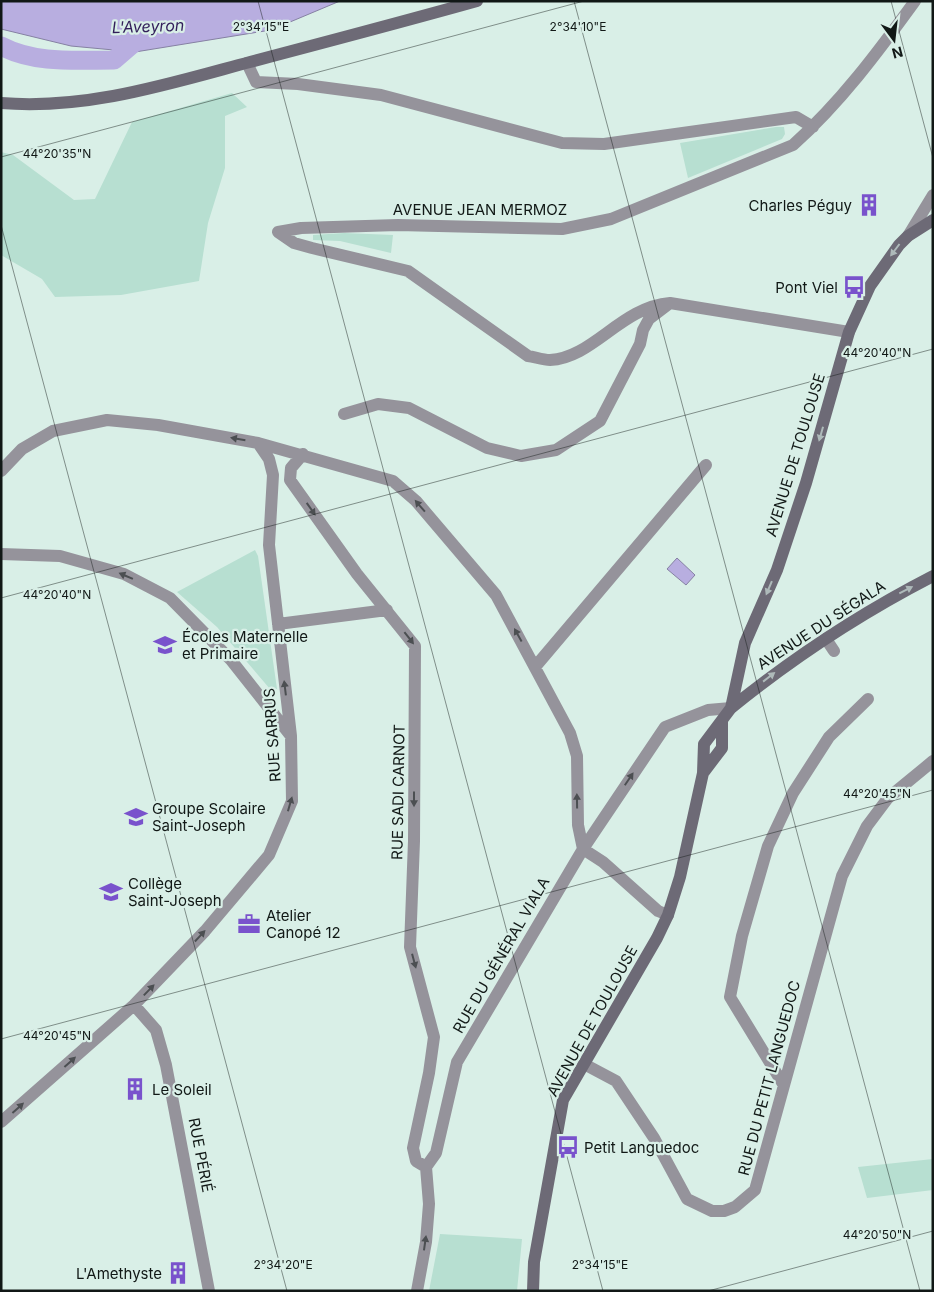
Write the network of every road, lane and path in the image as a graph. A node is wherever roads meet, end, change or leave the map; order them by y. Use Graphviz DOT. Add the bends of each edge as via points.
graph roads {
  1 [pos="477,1"];
  2 [pos="915,1"];
  3 [pos="247,63"];
  4 [pos="1,103"];
  5 [pos="813,127"];
  6 [pos="933,195"];
  7 [pos="933,220"];
  8 [pos="908,236"];
  9 [pos="670,303"];
  10 [pos="848,332"];
  11 [pos="344,414"];
  12 [pos="258,443"];
  13 [pos="303,454"];
  14 [pos="706,464"];
  15 [pos="1,471"];
  16 [pos="290,480"];
  17 [pos="272,489"];
  18 [pos="1,554"];
  19 [pos="933,576"];
  20 [pos="387,610"];
  21 [pos="278,624"];
  22 [pos="826,639"];
  23 [pos="834,651"];
  24 [pos="535,667"];
  25 [pos="868,699"];
  26 [pos="731,708"];
  27 [pos="291,736"];
  28 [pos="933,761"];
  29 [pos="583,849"];
  30 [pos="668,915"];
  31 [pos="134,1005"];
  32 [pos="584,1064"];
  33 [pos="783,1084"];
  34 [pos="1,1122"];
  35 [pos="426,1167"];
  36 [pos="209,1291"];
  37 [pos="417,1291"];
  38 [pos="533,1291"];
  1 -- 3 [label="main road"];
  2 -- 5 [label="street" via="868,65"];
  3 -- 4 [label="main road" via="104,99 55,104"];
  3 -- 5 [label="street" via="256,82 381,95 562,143 604,144 796,117"];
  5 -- 9 [label="street, AVENUE JEAN MERMOZ" via="793,145 611,219 562,229 398,224 300,228 278,232 294,243 408,271 528,356 551,360 576,353 634,313 655,304"];
  6 -- 8 [label="street"];
  7 -- 8 [label="main road, AVENUE DE TOULOUSE"];
  8 -- 10 [label="main road, AVENUE DE TOULOUSE, one-way" via="870,286"];
  9 -- 10 [label="street, AVENUE JEAN MERMOZ"];
  9 -- 11 [label="street" via="649,319 640,344 600,421 556,450 520,456 487,448 409,408 378,404"];
  10 -- 26 [label="main road, AVENUE DE TOULOUSE, one-way" via="806,482 777,570 746,643"];
  12 -- 13 [label="street"];
  12 -- 15 [label="street, one-way" via="158,424 107,420 53,431 22,449"];
  12 -- 17 [label="street, RUE SARRUS" via="269,459"];
  13 -- 16 [label="street" via="291,468"];
  24 -- 13 [label="street, one-way" via="496,595 416,501 393,481"];
  14 -- 24 [label="street"];
  16 -- 17 [label="street" via="276,480"];
  16 -- 20 [label="street, RUE SADI CARNOT, one-way" via="357,574"];
  17 -- 21 [label="street, RUE SARRUS" via="269,545"];
  27 -- 18 [label="street, one-way" via="231,660 170,598 124,574 60,556"];
  22 -- 19 [label="main road, AVENUE DU SÉGALA, one-way" via="873,607"];
  20 -- 21 [label="street"];
  20 -- 35 [label="street, RUE SADI CARNOT, one-way" via="416,646 410,947 434,1037 413,1148 416,1162"];
  27 -- 21 [label="street, RUE SARRUS, one-way"];
  22 -- 23 [label="street"];
  26 -- 22 [label="main road, AVENUE DU SÉGALA, one-way" via="772,674"];
  29 -- 24 [label="street, one-way" via="578,825 577,756 570,732"];
  25 -- 33 [label="street" via="829,737 793,793 768,846 742,936 730,997"];
  29 -- 26 [label="street, RUE DU GÉNÉRAL VIALA, one-way" via="664,726 708,710"];
  26 -- 30 [label="main road, AVENUE DE TOULOUSE" via="704,744 703,773 680,877"];
  31 -- 27 [label="street, RUE SARRUS, one-way" via="205,931 269,855 292,801"];
  28 -- 33 [label="street, RUE DU PETIT LANGUEDOC" via="888,798 867,826 842,876"];
  29 -- 30 [label="street" via="658,911"];
  29 -- 35 [label="street, RUE DU GÉNÉRAL VIALA" via="457,1062 436,1153"];
  30 -- 32 [label="main road, AVENUE DE TOULOUSE"];
  34 -- 31 [label="street, RUE SARRUS, one-way"];
  31 -- 36 [label="street, RUE PÉRIÉ" via="156,1030 166,1066"];
  32 -- 33 [label="street, RUE DU PETIT LANGUEDOC" via="616,1081 654,1138 687,1198 712,1211 735,1207 755,1190"];
  32 -- 38 [label="main road, AVENUE DE TOULOUSE" via="564,1100 536,1253"];
  37 -- 35 [label="street, one-way" via="429,1204"];
}
